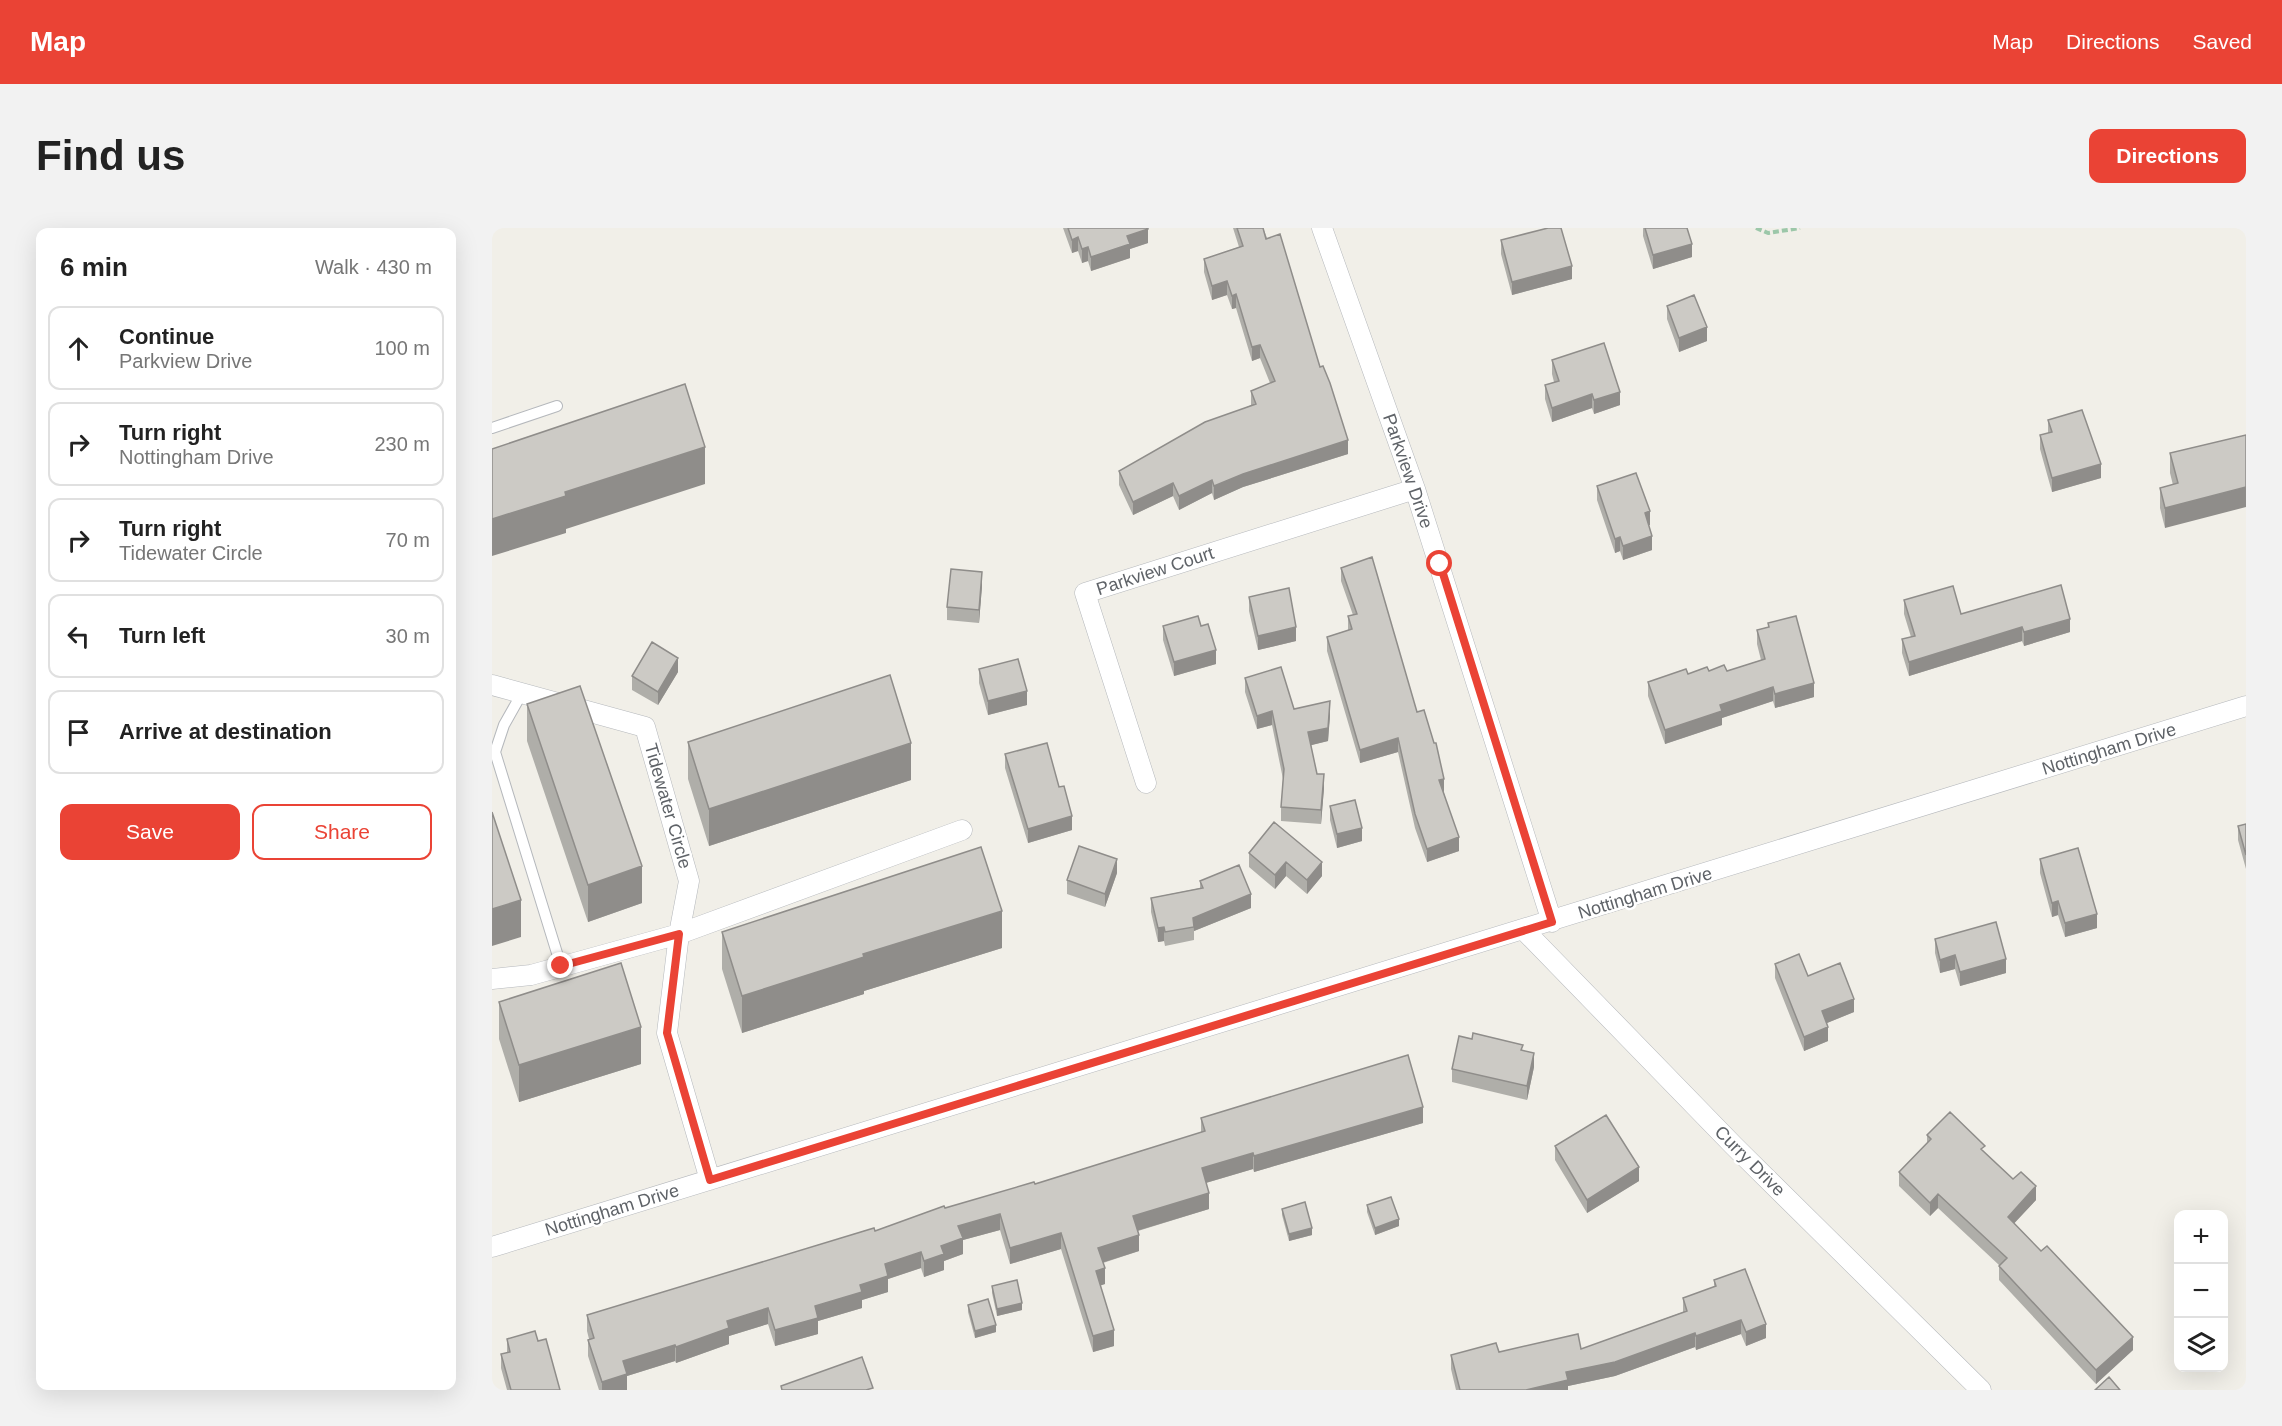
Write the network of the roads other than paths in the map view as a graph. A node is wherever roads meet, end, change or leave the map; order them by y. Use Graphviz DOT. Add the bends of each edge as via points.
graph roads {
  1 [pos="1322,228"];
  2 [pos="557,406"];
  3 [pos="492,428"];
  4 [pos="1415,489"];
  5 [pos="492,685"];
  6 [pos="522,693"];
  7 [pos="2246,706"];
  8 [pos="1146,783"];
  9 [pos="962,830"];
  10 [pos="1552,922"];
  11 [pos="1522,929"];
  12 [pos="679,934"];
  13 [pos="561,966"];
  14 [pos="492,978"];
  15 [pos="710,1180"];
  16 [pos="492,1247"];
  17 [pos="1981,1390"];
  1 -- 4 [label="street, Parkview Drive"];
  2 -- 3 [label="lane"];
  4 -- 8 [label="street, Parkview Court" via="1085,593"];
  4 -- 10 [label="street, Parkview Drive"];
  5 -- 6 [label="street, Tidewater Circle"];
  6 -- 12 [label="street, Tidewater Circle" via="645,727 689,881"];
  6 -- 13 [label="lane" via="504,725 495,752"];
  7 -- 10 [label="street, Nottingham Drive"];
  9 -- 12 [label="street"];
  10 -- 11 [label="street, Nottingham Drive"];
  11 -- 15 [label="street, Nottingham Drive"];
  11 -- 17 [label="street, Curry Drive"];
  12 -- 13 [label="street"];
  12 -- 15 [label="street, Tidewater Circle" via="667,1033"];
  13 -- 14 [label="street" via="531,975"];
  15 -- 16 [label="street, Nottingham Drive"];
}
